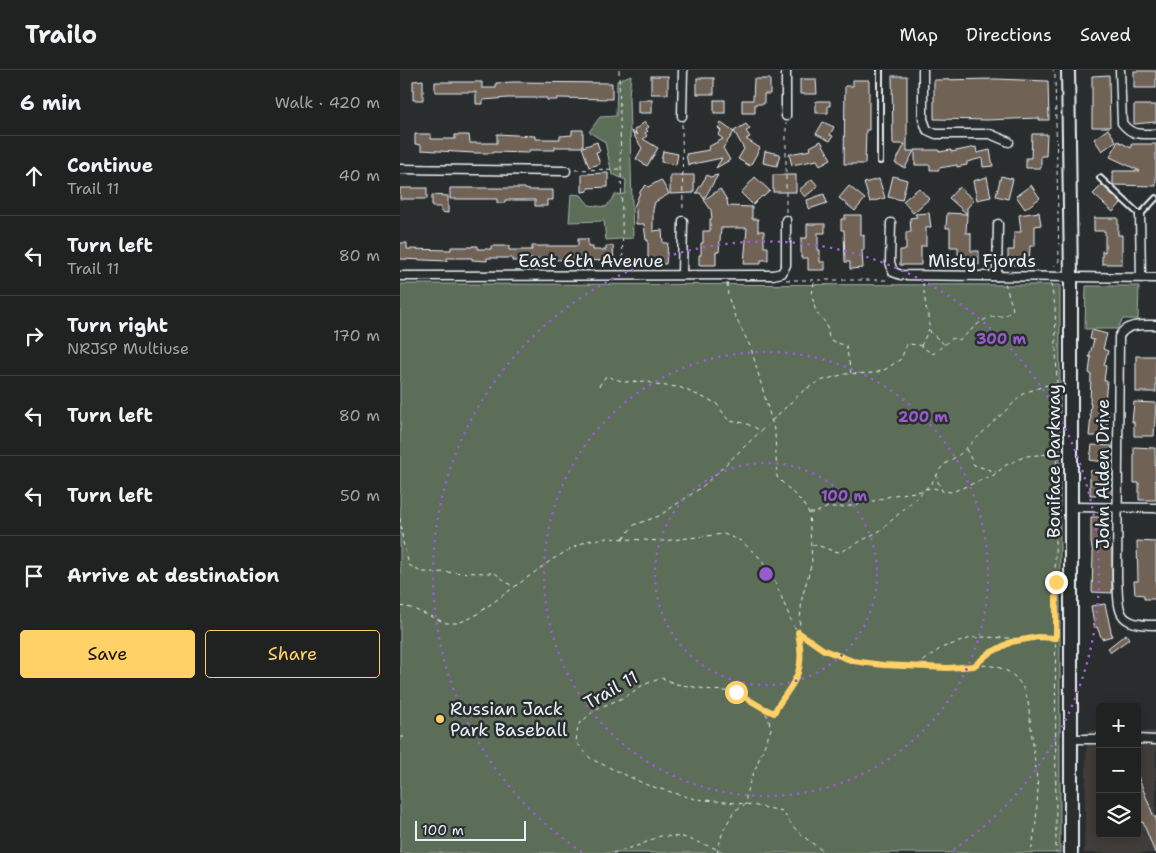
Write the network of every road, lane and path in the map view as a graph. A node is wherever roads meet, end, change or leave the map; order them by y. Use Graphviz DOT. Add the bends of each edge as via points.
graph roads {
  1 [pos="620,70"];
  2 [pos="683,70"];
  3 [pos="786,70"];
  4 [pos="880,70"];
  5 [pos="923,70"];
  6 [pos="1053,70"];
  7 [pos="1068,70"];
  8 [pos="1120,70"];
  9 [pos="682,116"];
  10 [pos="786,116"];
  11 [pos="1156,134"];
  12 [pos="1009,142"];
  13 [pos="880,161"];
  14 [pos="400,169"];
  15 [pos="621,169"];
  16 [pos="566,170"];
  17 [pos="1100,178"];
  18 [pos="1156,198"];
  19 [pos="1140,215"];
  20 [pos="683,220"];
  21 [pos="786,220"];
  22 [pos="891,223"];
  23 [pos="998,224"];
  24 [pos="780,274"];
  25 [pos="400,276"];
  26 [pos="623,276"];
  27 [pos="682,276"];
  28 [pos="726,276"];
  29 [pos="901,276"];
  30 [pos="923,276"];
  31 [pos="1000,276"];
  32 [pos="1051,277"];
  33 [pos="1071,277"];
  34 [pos="1141,278"];
  35 [pos="1156,278"];
  36 [pos="814,280"];
  37 [pos="1156,325"];
  38 [pos="929,328"];
  39 [pos="944,344"];
  40 [pos="921,346"];
  41 [pos="851,374"];
  42 [pos="1057,384"];
  43 [pos="599,386"];
  44 [pos="772,420"];
  45 [pos="760,431"];
  46 [pos="966,448"];
  47 [pos="1071,452"];
  48 [pos="1058,453"];
  49 [pos="999,471"];
  50 [pos="938,472"];
  51 [pos="923,491"];
  52 [pos="942,491"];
  53 [pos="1071,507"];
  54 [pos="1118,508"];
  55 [pos="1156,508"];
  56 [pos="809,513"];
  57 [pos="400,518"];
  58 [pos="623,539"];
  59 [pos="811,545"];
  60 [pos="514,587"];
  61 [pos="400,606"];
  62 [pos="1156,625"];
  63 [pos="798,632"];
  64 [pos="1028,639"];
  65 [pos="1056,639"];
  66 [pos="917,666"];
  67 [pos="974,666"];
  68 [pos="763,708"];
  69 [pos="400,737"];
  70 [pos="408,737"];
  71 [pos="1096,739"];
  72 [pos="1141,739"];
  73 [pos="1070,740"];
  74 [pos="1156,740"];
  75 [pos="746,804"];
  76 [pos="717,849"];
  77 [pos="613,853"];
  78 [pos="717,853"];
  79 [pos="724,853"];
  80 [pos="826,853"];
  81 [pos="1031,853"];
  82 [pos="1056,853"];
  83 [pos="1070,853"];
  1 -- 15 [label="path"];
  2 -- 9 [label="street"];
  3 -- 10 [label="street"];
  4 -- 13 [label="lane"];
  5 -- 12 [label="street" via="923,119 927,130 936,134 990,134"];
  6 -- 32 [label="path" via="1059,261 1050,269"];
  7 -- 33 [label="main road, Boniface Parkway"];
  8 -- 11 [label="street" via="1122,123 1136,134"];
  9 -- 20 [label="path"];
  10 -- 21 [label="path"];
  14 -- 16 [label="street"];
  15 -- 16 [label="path"];
  15 -- 26 [label="path"];
  17 -- 19 [label="lane"];
  18 -- 19 [label="lane"];
  19 -- 34 [label="street"];
  20 -- 27 [label="street"];
  21 -- 24 [label="street" via="786,265"];
  22 -- 29 [label="street, Misty Fjords" via="890,262 893,272"];
  23 -- 31 [label="street"];
  24 -- 28 [label="street, East 6th Avenue"];
  24 -- 36 [label="path" via="785,280"];
  25 -- 26 [label="street, East 6th Avenue"];
  26 -- 27 [label="street, East 6th Avenue"];
  27 -- 28 [label="street, East 6th Avenue"];
  28 -- 44 [label="path" via="728,296 751,348"];
  29 -- 30 [label="street, Misty Fjords"];
  29 -- 36 [label="path" via="885,280"];
  30 -- 31 [label="street, Misty Fjords"];
  30 -- 38 [label="path"];
  31 -- 32 [label="street, Misty Fjords"];
  31 -- 39 [label="path" via="1013,309 1005,316 978,322 959,340 953,338"];
  32 -- 33 [label="street, Misty Fjords"];
  32 -- 42 [label="path"];
  33 -- 34 [label="street"];
  33 -- 47 [label="main road, Boniface Parkway"];
  34 -- 35 [label="street"];
  36 -- 41 [label="path" via="812,295 816,313 824,319 828,338 846,345"];
  37 -- 54 [label="street, John Alden Drive" via="1132,326 1121,332 1119,337"];
  38 -- 39 [label="path"];
  38 -- 40 [label="path"];
  39 -- 40 [label="path" via="933,354"];
  40 -- 41 [label="path" via="907,344 901,359 886,369"];
  41 -- 44 [label="path" via="820,381 804,390"];
  42 -- 46 [label="path" via="1024,393"];
  42 -- 48 [label="path"];
  43 -- 45 [label="path" via="606,376 625,382 647,381 679,387 716,403 729,420 745,423"];
  44 -- 45 [label="path"];
  44 -- 56 [label="path" via="777,477"];
  45 -- 58 [label="path" via="702,487 659,516 634,525"];
  46 -- 49 [label="path" via="974,465"];
  46 -- 50 [label="path"];
  47 -- 48 [label="path"];
  47 -- 53 [label="main road, Boniface Parkway"];
  48 -- 49 [label="path" via="1026,456"];
  48 -- 65 [label="path"];
  49 -- 52 [label="path" via="952,492"];
  50 -- 51 [label="path"];
  50 -- 52 [label="path"];
  51 -- 52 [label="path" via="933,488"];
  51 -- 56 [label="path"];
  51 -- 59 [label="path" via="881,530 841,552"];
  53 -- 54 [label="street"];
  53 -- 73 [label="main road, Boniface Parkway"];
  54 -- 55 [label="street"];
  54 -- 62 [label="street, John Alden Drive" via="1120,609 1127,621 1135,625"];
  56 -- 59 [label="path"];
  57 -- 60 [label="path" via="409,565 421,572 495,572"];
  58 -- 60 [label="path" via="608,538 580,544 553,558"];
  58 -- 63 [label="path" via="662,541 724,534 741,541 759,557 769,572"];
  59 -- 63 [label="path" via="812,562 802,598"];
  60 -- 61 [label="path" via="473,617 458,623 446,623"];
  63 -- 66 [label="path" via="824,650 853,661"];
  63 -- 68 [label="path" via="800,662 795,681 774,713"];
  64 -- 65 [label="path"];
  64 -- 66 [label="path" via="971,638 941,648"];
  64 -- 67 [label="path" via="1011,642"];
  65 -- 82 [label="path"];
  66 -- 67 [label="path"];
  67 -- 81 [label="path" via="999,668 1013,675 1025,691 1038,788"];
  68 -- 75 [label="path" via="771,729 748,788"];
  68 -- 75 [label="path, Trail 11" via="736,692 676,684 662,678 643,684 625,697 596,709 578,725 576,742 591,759 646,785 695,799"];
  69 -- 70 [label="path"];
  71 -- 73 [label="street"];
  72 -- 74 [label="street"];
  73 -- 83 [label="main road, Boniface Parkway"];
  75 -- 76 [label="path" via="734,811"];
  75 -- 80 [label="path, Trail 11" via="783,811 788,823"];
  76 -- 77 [label="path" via="683,837 660,836"];
  76 -- 78 [label="path"];
  76 -- 79 [label="path"];
}
